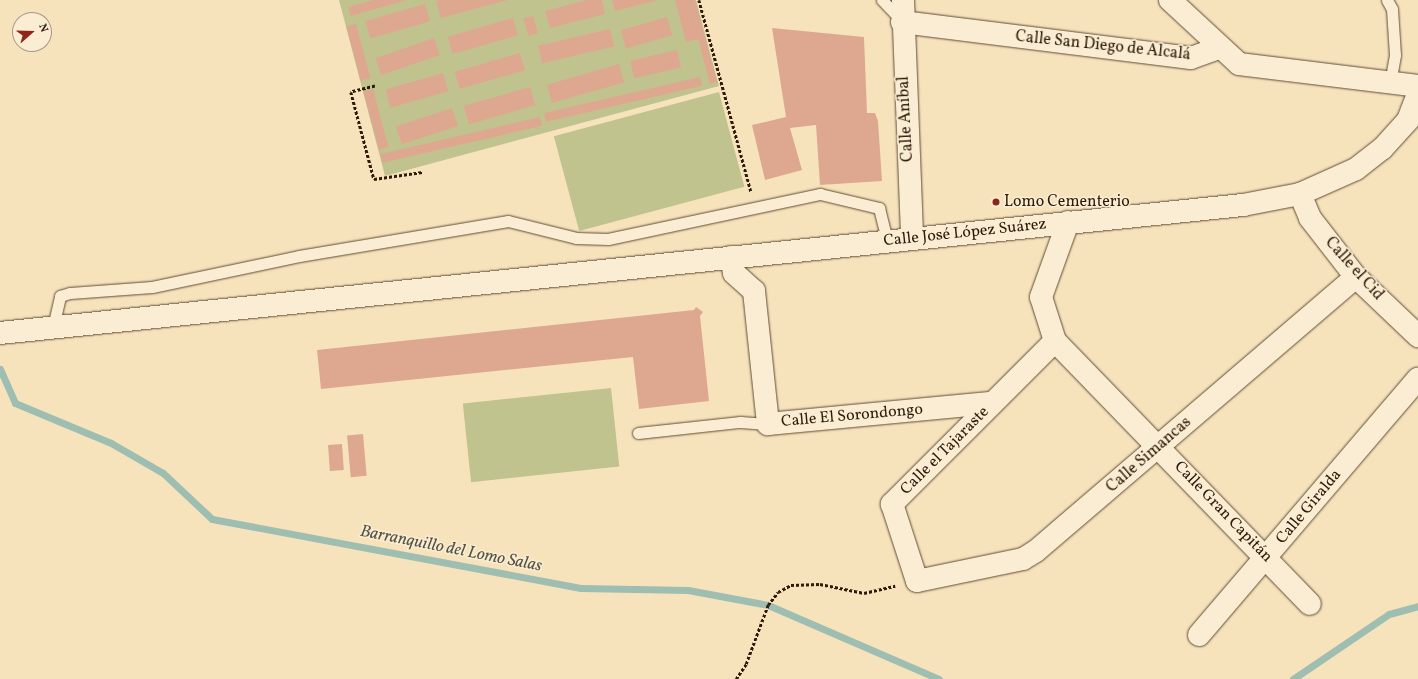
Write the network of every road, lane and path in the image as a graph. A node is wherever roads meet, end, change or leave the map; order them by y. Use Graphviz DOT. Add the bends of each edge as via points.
graph roads {
  1 [pos="700,0"];
  2 [pos="882,0"];
  3 [pos="903,0"];
  4 [pos="1170,0"];
  5 [pos="1387,0"];
  6 [pos="902,22"];
  7 [pos="1218,48"];
  8 [pos="1390,83"];
  9 [pos="375,86"];
  10 [pos="1418,86"];
  11 [pos="1418,94"];
  12 [pos="422,172"];
  13 [pos="750,190"];
  14 [pos="1300,194"];
  15 [pos="1068,222"];
  16 [pos="912,239"];
  17 [pos="887,241"];
  18 [pos="731,257"];
  19 [pos="1356,277"];
  20 [pos="53,327"];
  21 [pos="0,332"];
  22 [pos="1418,336"];
  23 [pos="1055,341"];
  24 [pos="1418,379"];
  25 [pos="992,402"];
  26 [pos="768,424"];
  27 [pos="638,433"];
  28 [pos="1159,446"];
  29 [pos="1266,558"];
  30 [pos="917,581"];
  31 [pos="1310,604"];
  32 [pos="1199,635"];
  33 [pos="736,679"];
  1 -- 13 [label="path"];
  2 -- 6 [label="lane"];
  3 -- 6 [label="street, Calle Aníbal"];
  4 -- 7 [label="street"];
  5 -- 8 [label="lane" via="1392,9 1395,55"];
  6 -- 7 [label="street, Calle San Diego de Alcalá" via="1191,58"];
  6 -- 16 [label="street, Calle Aníbal"];
  7 -- 8 [label="street" via="1239,64"];
  8 -- 10 [label="street"];
  9 -- 12 [label="path" via="351,92 374,179"];
  11 -- 14 [label="street, Calle José López Suárez" via="1408,120 1382,149 1335,181"];
  14 -- 15 [label="street, Calle José López Suárez" via="1243,204"];
  14 -- 19 [label="street, Calle el Cid" via="1310,218"];
  15 -- 16 [label="street, Calle José López Suárez"];
  15 -- 23 [label="street, Calle Gran Capitán" via="1041,297"];
  16 -- 17 [label="street, Calle José López Suárez"];
  17 -- 18 [label="street, Calle José López Suárez"];
  17 -- 20 [label="lane" via="879,208 820,194 608,239 576,238 508,221 299,256 152,287 70,293 60,296"];
  18 -- 20 [label="street, Calle José López Suárez"];
  18 -- 26 [label="street, Calle El Sorondongo" via="734,273 754,291"];
  19 -- 22 [label="street, Calle el Cid"];
  19 -- 28 [label="street, Calle Simancas"];
  20 -- 21 [label="street, Calle José López Suárez"];
  23 -- 25 [label="street, Calle el Tajaraste"];
  23 -- 28 [label="street, Calle Gran Capitán"];
  24 -- 29 [label="street, Calle Giralda"];
  25 -- 26 [label="street, Calle El Sorondongo"];
  25 -- 30 [label="street, Calle el Tajaraste" via="892,504"];
  26 -- 27 [label="lane" via="740,422"];
  28 -- 29 [label="street, Calle Gran Capitán"];
  28 -- 30 [label="street, Calle Simancas" via="1023,559"];
  29 -- 31 [label="street, Calle Gran Capitán"];
  29 -- 32 [label="street, Calle Giralda"];
  30 -- 33 [label="path" via="864,593 820,584 791,585 778,592 768,605 746,664"];
}
